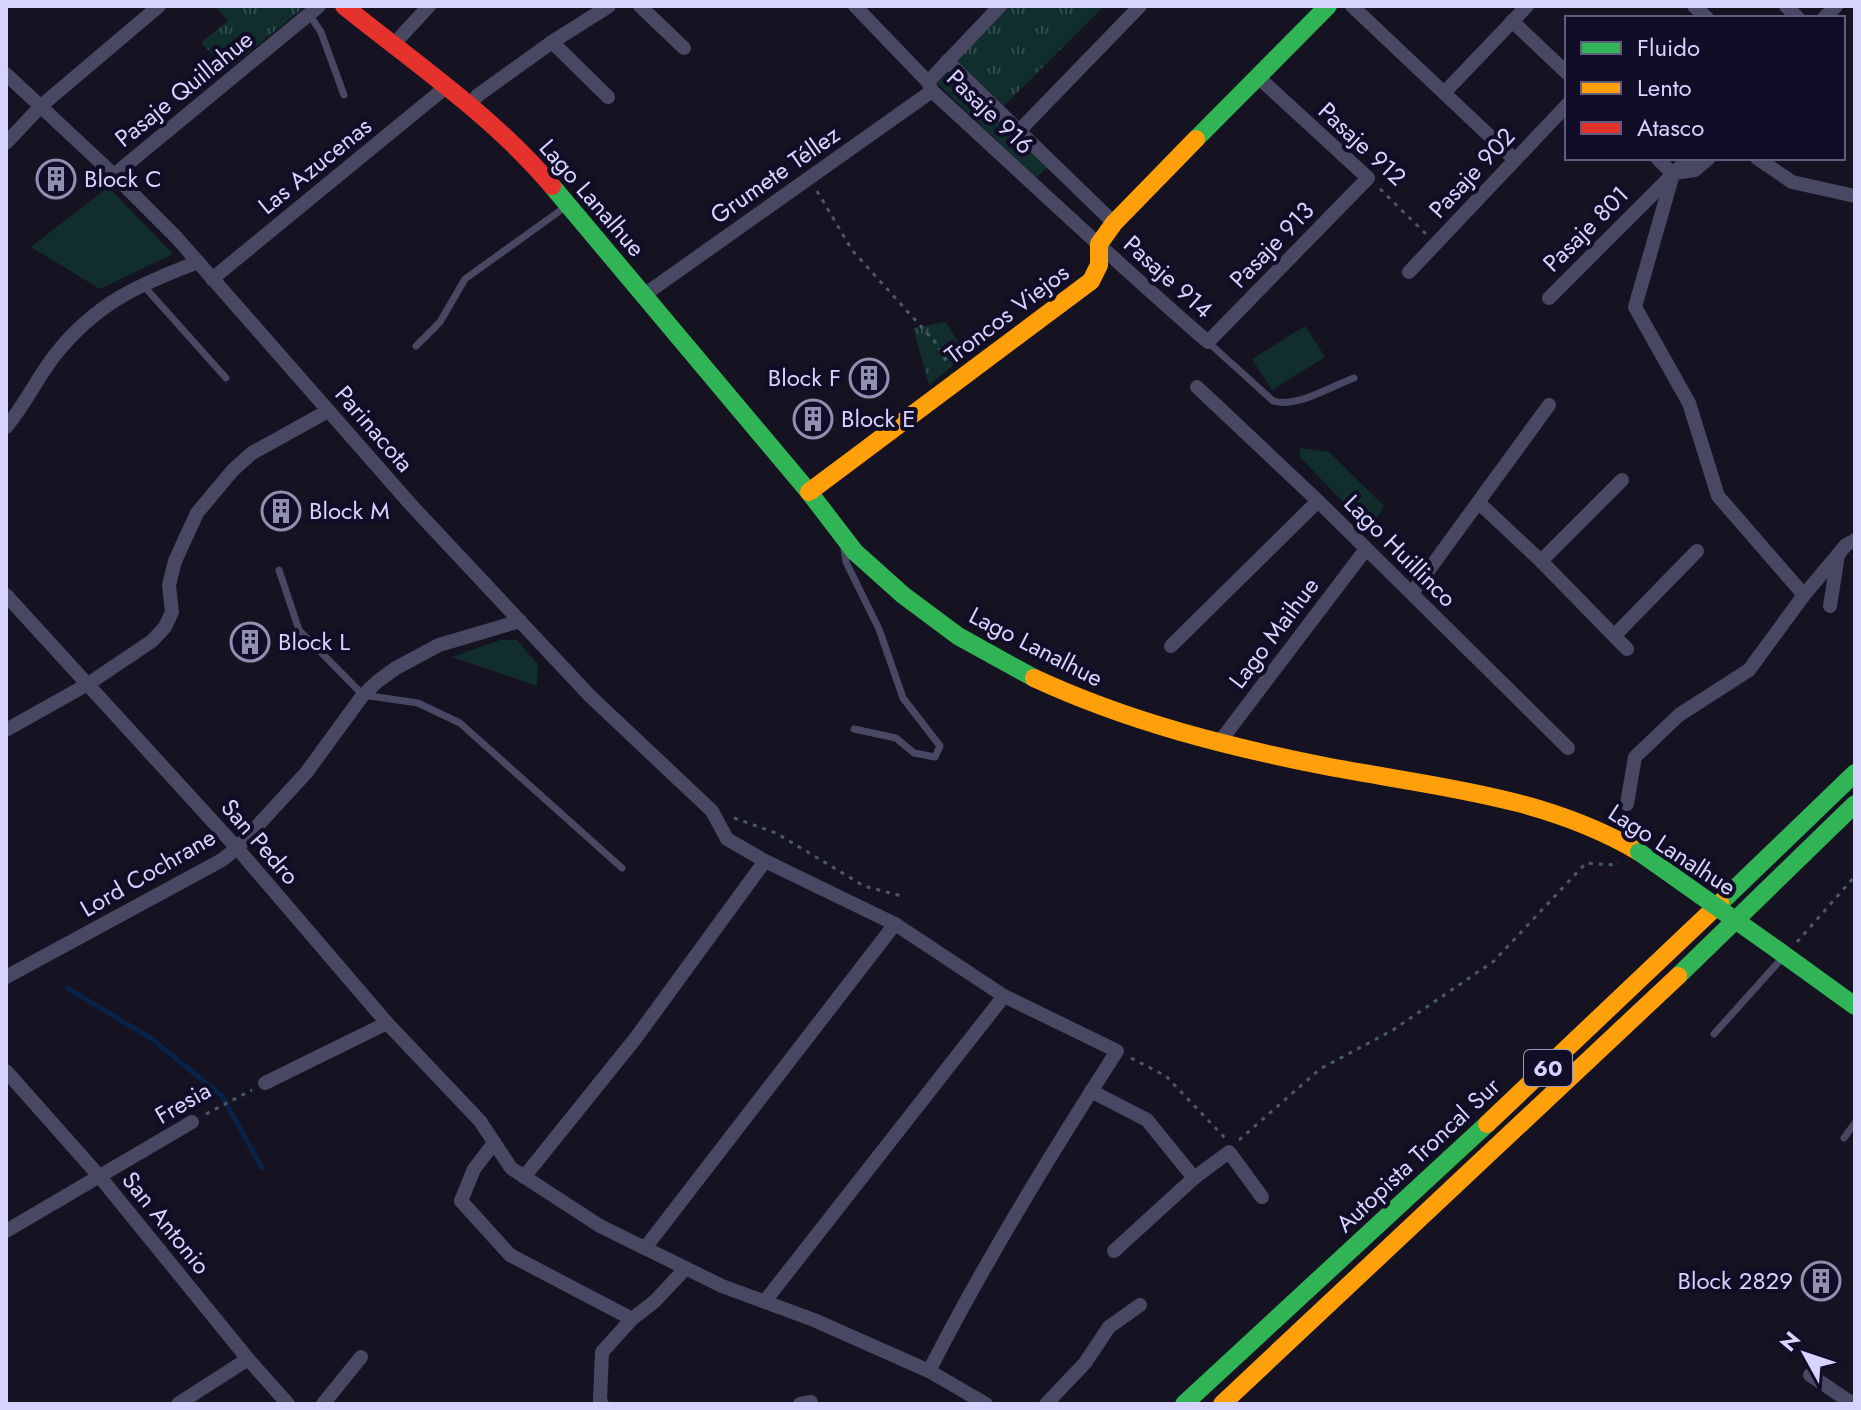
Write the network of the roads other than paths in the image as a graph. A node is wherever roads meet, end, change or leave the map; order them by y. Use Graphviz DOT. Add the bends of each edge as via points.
graph roads {
  1 [pos="159,6"];
  2 [pos="344,6"];
  3 [pos="429,6"];
  4 [pos="609,6"];
  5 [pos="640,6"];
  6 [pos="855,6"];
  7 [pos="1000,6"];
  8 [pos="1140,6"];
  9 [pos="1328,6"];
  10 [pos="1352,6"];
  11 [pos="1527,6"];
  12 [pos="314,10"];
  13 [pos="1512,21"];
  14 [pos="552,42"];
  15 [pos="393,45"];
  16 [pos="684,48"];
  17 [pos="947,61"];
  18 [pos="1565,71"];
  19 [pos="6,74"];
  20 [pos="1258,77"];
  21 [pos="446,87"];
  22 [pos="930,87"];
  23 [pos="1444,93"];
  24 [pos="344,95"];
  25 [pos="608,97"];
  26 [pos="41,106"];
  27 [pos="469,106"];
  28 [pos="1565,107"];
  29 [pos="1019,131"];
  30 [pos="6,143"];
  31 [pos="1515,160"];
  32 [pos="1659,160"];
  33 [pos="1687,160"];
  34 [pos="1707,160"];
  35 [pos="1760,160"];
  36 [pos="1673,174"];
  37 [pos="114,175"];
  38 [pos="1368,178"];
  39 [pos="1855,196"];
  40 [pos="570,204"];
  41 [pos="1114,223"];
  42 [pos="1099,244"];
  43 [pos="198,262"];
  44 [pos="1409,272"];
  45 [pos="212,279"];
  46 [pos="142,283"];
  47 [pos="644,295"];
  48 [pos="1549,298"];
  49 [pos="1208,342"];
  50 [pos="416,346"];
  51 [pos="226,378"];
  52 [pos="1354,378"];
  53 [pos="1197,387"];
  54 [pos="1549,405"];
  55 [pos="328,411"];
  56 [pos="6,427"];
  57 [pos="1622,480"];
  58 [pos="809,492"];
  59 [pos="1318,501"];
  60 [pos="1479,503"];
  61 [pos="842,537"];
  62 [pos="1855,540"];
  63 [pos="1366,549"];
  64 [pos="1697,551"];
  65 [pos="1838,555"];
  66 [pos="1541,561"];
  67 [pos="279,570"];
  68 [pos="1412,593"];
  69 [pos="6,595"];
  70 [pos="1804,595"];
  71 [pos="1830,606"];
  72 [pos="520,621"];
  73 [pos="1615,635"];
  74 [pos="1171,646"];
  75 [pos="1627,649"];
  76 [pos="88,684"];
  77 [pos="363,695"];
  78 [pos="854,729"];
  79 [pos="6,730"];
  80 [pos="1218,744"];
  81 [pos="1568,748"];
  82 [pos="1855,773"];
  83 [pos="1627,804"];
  84 [pos="1855,804"];
  85 [pos="237,848"];
  86 [pos="765,861"];
  87 [pos="622,868"];
  88 [pos="895,924"];
  89 [pos="1782,953"];
  90 [pos="6,977"];
  91 [pos="1004,996"];
  92 [pos="1855,1006"];
  93 [pos="387,1023"];
  94 [pos="1714,1034"];
  95 [pos="6,1071"];
  96 [pos="265,1083"];
  97 [pos="1091,1091"];
  98 [pos="192,1122"];
  99 [pos="1855,1123"];
  100 [pos="1844,1138"];
  101 [pos="494,1143"];
  102 [pos="100,1177"];
  103 [pos="524,1177"];
  104 [pos="1194,1178"];
  105 [pos="1262,1197"];
  106 [pos="6,1231"];
  107 [pos="645,1248"];
  108 [pos="1114,1251"];
  109 [pos="686,1268"];
  110 [pos="765,1301"];
  111 [pos="1140,1305"];
  112 [pos="632,1319"];
  113 [pos="1290,1339"];
  114 [pos="361,1357"];
  115 [pos="248,1359"];
  116 [pos="929,1371"];
  117 [pos="1810,1375"];
  118 [pos="963,1399"];
  119 [pos="1855,1402"];
  120 [pos="178,1404"];
  121 [pos="288,1404"];
  122 [pos="323,1404"];
  123 [pos="602,1404"];
  124 [pos="986,1404"];
  125 [pos="1046,1404"];
  126 [pos="1184,1404"];
  127 [pos="1222,1404"];
  128 [pos="1231,1404"];
  1 -- 26 [label="street"];
  2 -- 15 [label="main road, Lago Lanalhue"];
  3 -- 15 [label="street"];
  4 -- 14 [label="street"];
  5 -- 16 [label="street"];
  6 -- 22 [label="street, Pasaje 916"];
  7 -- 17 [label="street, Grumete Téllez"];
  8 -- 29 [label="street"];
  9 -- 20 [label="main road, Troncos Viejos"];
  10 -- 23 [label="street"];
  11 -- 13 [label="street"];
  12 -- 24 [label="lane"];
  12 -- 37 [label="street, Pasaje Quillahue"];
  13 -- 18 [label="street"];
  13 -- 23 [label="street"];
  14 -- 25 [label="street"];
  14 -- 27 [label="street"];
  15 -- 21 [label="main road, Lago Lanalhue"];
  17 -- 22 [label="street, Grumete Téllez"];
  17 -- 29 [label="street, Pasaje 916"];
  19 -- 26 [label="street, Parinacota"];
  20 -- 38 [label="street, Pasaje 912"];
  20 -- 41 [label="main road, Troncos Viejos"];
  21 -- 27 [label="main road, Lago Lanalhue"];
  21 -- 45 [label="street, Las Azucenas"];
  22 -- 42 [label="street, Pasaje 916"];
  22 -- 47 [label="street, Grumete Téllez"];
  23 -- 31 [label="street"];
  26 -- 30 [label="street"];
  26 -- 37 [label="street, Parinacota"];
  27 -- 40 [label="main road, Lago Lanalhue"];
  28 -- 31 [label="street, Pasaje 902"];
  29 -- 41 [label="street, Pasaje 916"];
  31 -- 44 [label="street, Pasaje 902"];
  32 -- 36 [label="street"];
  33 -- 36 [label="street, Pasaje 801"];
  34 -- 36 [label="street" via="1695,170"];
  35 -- 39 [label="street" via="1792,182"];
  36 -- 48 [label="street, Pasaje 801"];
  36 -- 70 [label="street" via="1635,307 1689,403 1718,496"];
  37 -- 43 [label="street, Parinacota"];
  38 -- 49 [label="street, Pasaje 913"];
  40 -- 47 [label="main road, Lago Lanalhue"];
  40 -- 50 [label="lane" via="465,279 440,322"];
  41 -- 42 [label="main road, Troncos Viejos"];
  42 -- 49 [label="street, Pasaje 914"];
  42 -- 58 [label="main road, Troncos Viejos" via="1099,265 1091,281"];
  43 -- 45 [label="street, Parinacota"];
  43 -- 46 [label="street"];
  45 -- 55 [label="street, Parinacota"];
  46 -- 51 [label="lane"];
  46 -- 56 [label="street" via="77,330"];
  47 -- 58 [label="main road, Lago Lanalhue"];
  49 -- 52 [label="lane" via="1273,401 1283,404"];
  53 -- 59 [label="street, Lago Huillinco"];
  54 -- 60 [label="street"];
  55 -- 72 [label="street, Parinacota"];
  55 -- 76 [label="street" via="252,453 233,470 186,534 169,585 172,612 165,627"];
  57 -- 66 [label="street"];
  58 -- 61 [label="main road, Lago Lanalhue"];
  59 -- 63 [label="street, Lago Huillinco"];
  59 -- 74 [label="street"];
  60 -- 66 [label="street"];
  60 -- 68 [label="street"];
  61 -- 78 [label="lane" via="846,562 879,629 903,698 940,746 935,757 914,753 896,738"];
  61 -- 80 [label="main road, Lago Lanalhue" via="915,605 1001,662 1125,717"];
  62 -- 65 [label="street"];
  63 -- 68 [label="street, Lago Huillinco"];
  63 -- 80 [label="street, Lago Maihue"];
  64 -- 73 [label="street"];
  65 -- 70 [label="street"];
  65 -- 71 [label="street"];
  66 -- 73 [label="street"];
  67 -- 77 [label="lane" via="299,630"];
  68 -- 81 [label="street, Lago Huillinco"];
  69 -- 76 [label="street, San Pedro"];
  70 -- 83 [label="street" via="1749,670 1679,715 1635,757"];
  72 -- 77 [label="street, Lord Cochrane" via="439,645 396,668"];
  72 -- 86 [label="street, Parinacota" via="590,696 712,811 727,839"];
  73 -- 75 [label="street"];
  76 -- 79 [label="street"];
  76 -- 85 [label="street, San Pedro"];
  77 -- 85 [label="street, Lord Cochrane" via="306,773"];
  77 -- 87 [label="lane" via="418,703 460,723"];
  80 -- 89 [label="main road, Lago Lanalhue, bridge" via="1548,810 1602,828"];
  82 -- 126 [label="main road, Autopista Troncal Sur / 60" via="1544,1072"];
  84 -- 113 [label="main road, Autopista Troncal Sur / 60" via="1617,1035"];
  85 -- 90 [label="street, Lord Cochrane"];
  85 -- 93 [label="street, San Pedro"];
  86 -- 88 [label="street, Parinacota"];
  86 -- 103 [label="street" via="635,1039"];
  88 -- 91 [label="street, Parinacota"];
  88 -- 107 [label="street"];
  89 -- 92 [label="main road, Lago Lanalhue"];
  89 -- 94 [label="lane"];
  91 -- 97 [label="street, Parinacota" via="1117,1051"];
  91 -- 110 [label="street"];
  93 -- 96 [label="street"];
  93 -- 101 [label="street, San Pedro" via="480,1121"];
  95 -- 102 [label="street, San Antonio"];
  97 -- 104 [label="street" via="1147,1120"];
  97 -- 116 [label="street" via="983,1268"];
  98 -- 102 [label="street, Fresia"];
  99 -- 100 [label="lane"];
  101 -- 103 [label="street, San Pedro"];
  101 -- 112 [label="street" via="474,1169 461,1201 510,1255"];
  102 -- 106 [label="street, Fresia"];
  102 -- 115 [label="street, San Antonio"];
  103 -- 107 [label="street, San Pedro"];
  104 -- 105 [label="street" via="1229,1152"];
  104 -- 108 [label="street"];
  107 -- 109 [label="street, San Pedro"];
  109 -- 110 [label="street, San Pedro"];
  109 -- 112 [label="street"];
  110 -- 116 [label="street, San Pedro"];
  111 -- 125 [label="street" via="1109,1327 1085,1363"];
  112 -- 123 [label="street" via="602,1352"];
  113 -- 127 [label="main road, Autopista Troncal Sur / 60"];
  113 -- 128 [label="main road"];
  114 -- 122 [label="street"];
  115 -- 120 [label="street"];
  115 -- 121 [label="street, San Antonio"];
  116 -- 118 [label="street, San Pedro"];
  117 -- 119 [label="street"];
  118 -- 124 [label="street, San Pedro"];
}
